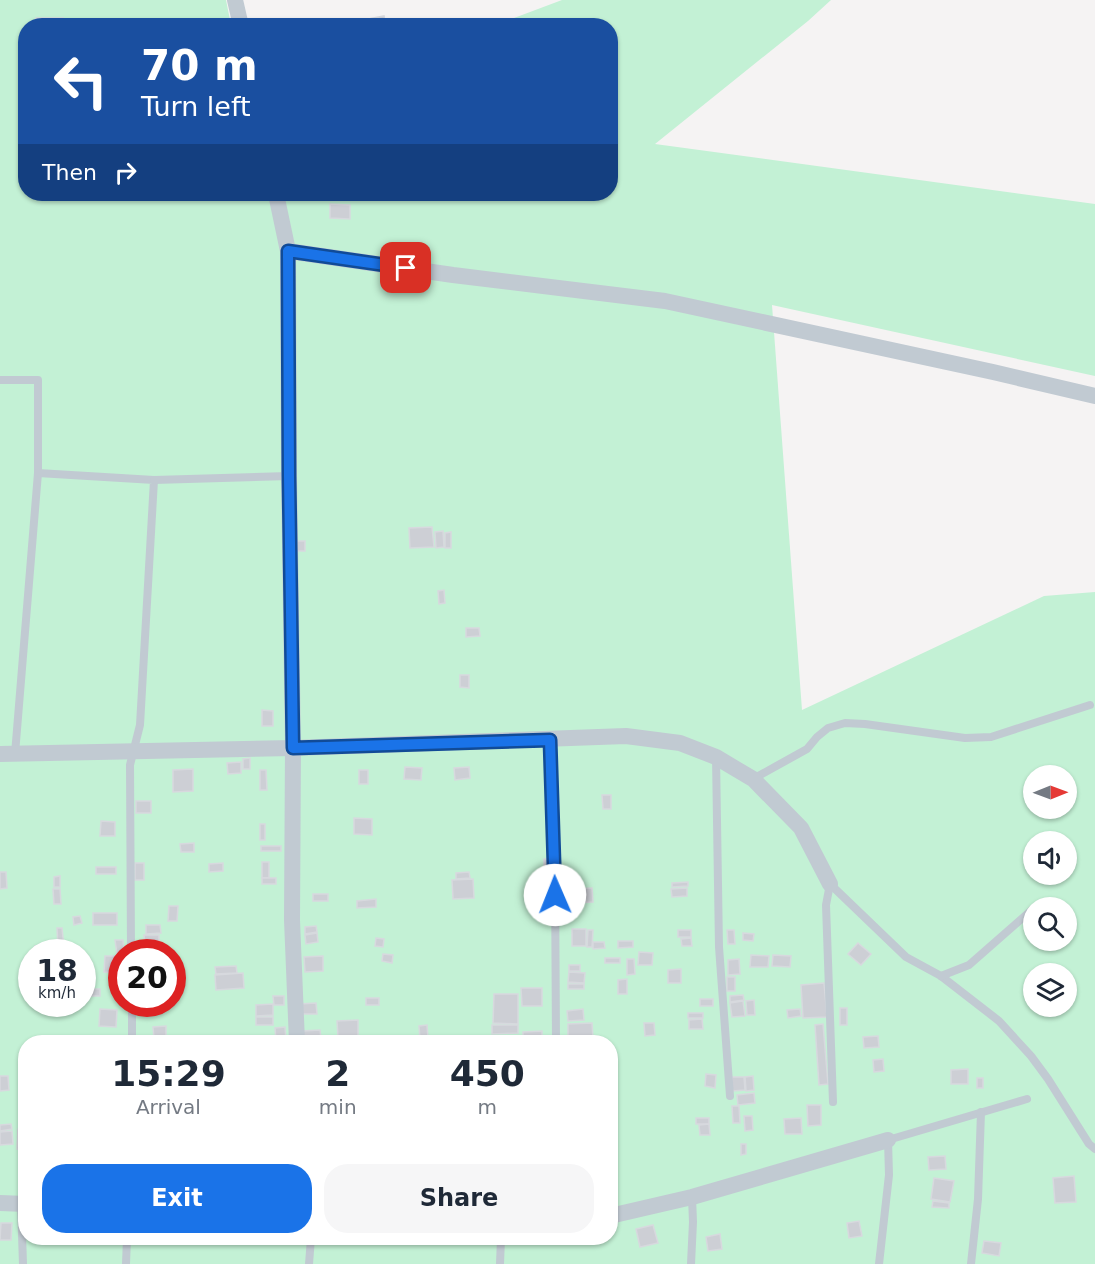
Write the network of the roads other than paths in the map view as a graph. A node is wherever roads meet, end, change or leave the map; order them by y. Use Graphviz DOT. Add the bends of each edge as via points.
graph roads {
  1 [pos="235,0"];
  2 [pos="239,18"];
  3 [pos="277,201"];
  4 [pos="288,251"];
  5 [pos="0,380"];
  6 [pos="1095,396"];
  7 [pos="38,473"];
  8 [pos="289,476"];
  9 [pos="154,480"];
  10 [pos="1090,705"];
  11 [pos="550,740"];
  12 [pos="293,748"];
  13 [pos="133,752"];
  14 [pos="8,754"];
  15 [pos="716,757"];
  16 [pos="753,779"];
  17 [pos="830,884"];
  18 [pos="1023,917"];
  19 [pos="131,939"];
  20 [pos="941,976"];
  21 [pos="132,1017"];
  22 [pos="132,1035"];
  23 [pos="297,1035"];
  24 [pos="556,1035"];
  25 [pos="730,1096"];
  26 [pos="1027,1099"];
  27 [pos="833,1102"];
  28 [pos="981,1112"];
  29 [pos="888,1140"];
  30 [pos="1095,1149"];
  31 [pos="692,1197"];
  32 [pos="0,1203"];
  33 [pos="18,1203"];
  34 [pos="618,1214"];
  35 [pos="23,1245"];
  36 [pos="127,1245"];
  37 [pos="310,1245"];
  38 [pos="501,1245"];
  39 [pos="23,1264"];
  40 [pos="126,1264"];
  41 [pos="309,1264"];
  42 [pos="500,1264"];
  43 [pos="691,1264"];
  44 [pos="879,1264"];
  45 [pos="971,1264"];
  1 -- 2 [label="street"];
  3 -- 4 [label="street"];
  4 -- 6 [label="street" via="665,301"];
  4 -- 8 [label="street"];
  5 -- 7 [label="lane" via="38,380"];
  7 -- 9 [label="lane"];
  7 -- 14 [label="lane"];
  8 -- 9 [label="lane"];
  8 -- 12 [label="street"];
  9 -- 13 [label="lane" via="140,725"];
  10 -- 16 [label="lane" via="991,737 965,738 845,723 828,728 807,749"];
  11 -- 12 [label="street"];
  11 -- 15 [label="street" via="626,736 680,743"];
  11 -- 24 [label="lane"];
  12 -- 13 [label="street"];
  12 -- 23 [label="street" via="292,920"];
  13 -- 14 [label="street"];
  13 -- 19 [label="lane"];
  15 -- 16 [label="street"];
  15 -- 25 [label="lane" via="719,947"];
  16 -- 17 [label="street" via="801,828"];
  17 -- 20 [label="lane" via="906,957"];
  17 -- 27 [label="lane" via="826,905"];
  18 -- 20 [label="lane" via="969,964"];
  20 -- 30 [label="lane" via="999,1021 1031,1056"];
  21 -- 22 [label="lane"];
  26 -- 28 [label="lane"];
  28 -- 29 [label="lane"];
  28 -- 45 [label="lane"];
  29 -- 31 [label="street"];
  29 -- 44 [label="lane" via="889,1175"];
  31 -- 34 [label="street"];
  31 -- 43 [label="lane"];
  32 -- 33 [label="street"];
  35 -- 39 [label="lane"];
  36 -- 40 [label="lane"];
  37 -- 41 [label="lane"];
  38 -- 42 [label="lane"];
}
